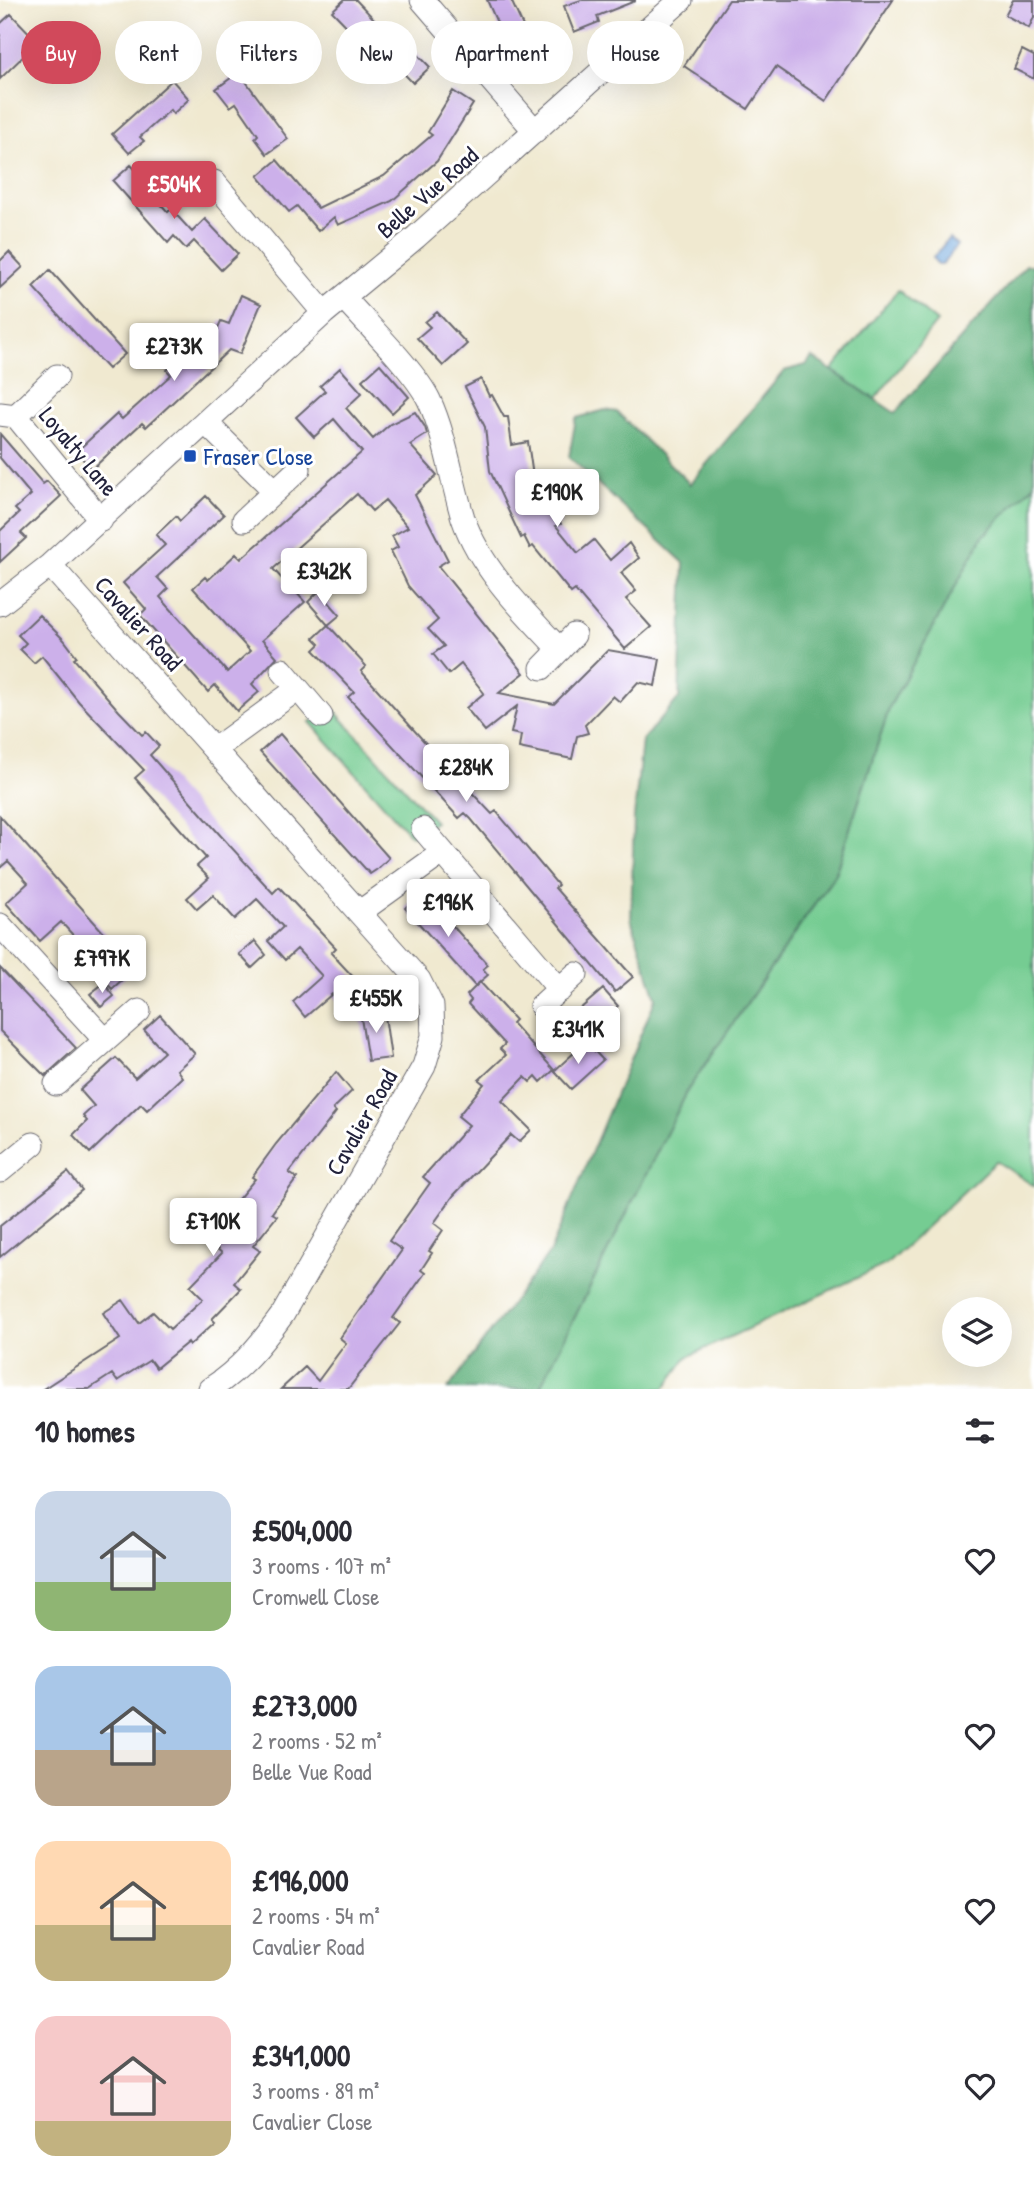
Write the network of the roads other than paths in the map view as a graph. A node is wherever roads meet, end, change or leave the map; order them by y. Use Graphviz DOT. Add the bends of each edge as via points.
graph roads {
  1 [pos="422,0"];
  2 [pos="681,0"];
  3 [pos="535,131"];
  4 [pos="214,182"];
  5 [pos="344,298"];
  6 [pos="324,313"];
  7 [pos="57,376"];
  8 [pos="8,415"];
  9 [pos="207,424"];
  10 [pos="299,469"];
  11 [pos="275,491"];
  12 [pos="102,520"];
  13 [pos="244,520"];
  14 [pos="50,565"];
  15 [pos="0,604"];
  16 [pos="542,668"];
  17 [pos="282,670"];
  18 [pos="296,690"];
  19 [pos="321,716"];
  20 [pos="216,748"];
  21 [pos="423,829"];
  22 [pos="442,853"];
  23 [pos="360,912"];
  24 [pos="0,925"];
  25 [pos="576,974"];
  26 [pos="560,990"];
  27 [pos="541,1006"];
  28 [pos="139,1011"];
  29 [pos="105,1040"];
  30 [pos="56,1084"];
  31 [pos="33,1144"];
  32 [pos="0,1171"];
  33 [pos="210,1389"];
  1 -- 3 [label="street"];
  2 -- 3 [label="street, Belle Vue Road"];
  3 -- 5 [label="street, Belle Vue Road"];
  4 -- 6 [label="street"];
  5 -- 6 [label="street, Belle Vue Road"];
  5 -- 16 [label="street" via="428,397 476,547 528,616 567,643"];
  6 -- 9 [label="street, Belle Vue Road"];
  7 -- 8 [label="street, Loyalty Lane"];
  8 -- 12 [label="street, Loyalty Lane"];
  9 -- 11 [label="street"];
  9 -- 12 [label="street, Belle Vue Road"];
  10 -- 11 [label="street"];
  11 -- 13 [label="street"];
  12 -- 14 [label="street, Belle Vue Road"];
  14 -- 15 [label="street, Belle Vue Road"];
  14 -- 20 [label="street, Cavalier Road"];
  17 -- 18 [label="street"];
  18 -- 19 [label="street"];
  18 -- 20 [label="street"];
  20 -- 23 [label="street, Cavalier Road"];
  21 -- 22 [label="street"];
  22 -- 23 [label="street"];
  22 -- 26 [label="street"];
  23 -- 33 [label="street, Cavalier Road" via="432,1006 433,1036 424,1066 283,1314 257,1350 230,1377"];
  24 -- 29 [label="street"];
  25 -- 26 [label="street"];
  26 -- 27 [label="street"];
  28 -- 29 [label="street"];
  29 -- 30 [label="street"];
  31 -- 32 [label="street"];
}
